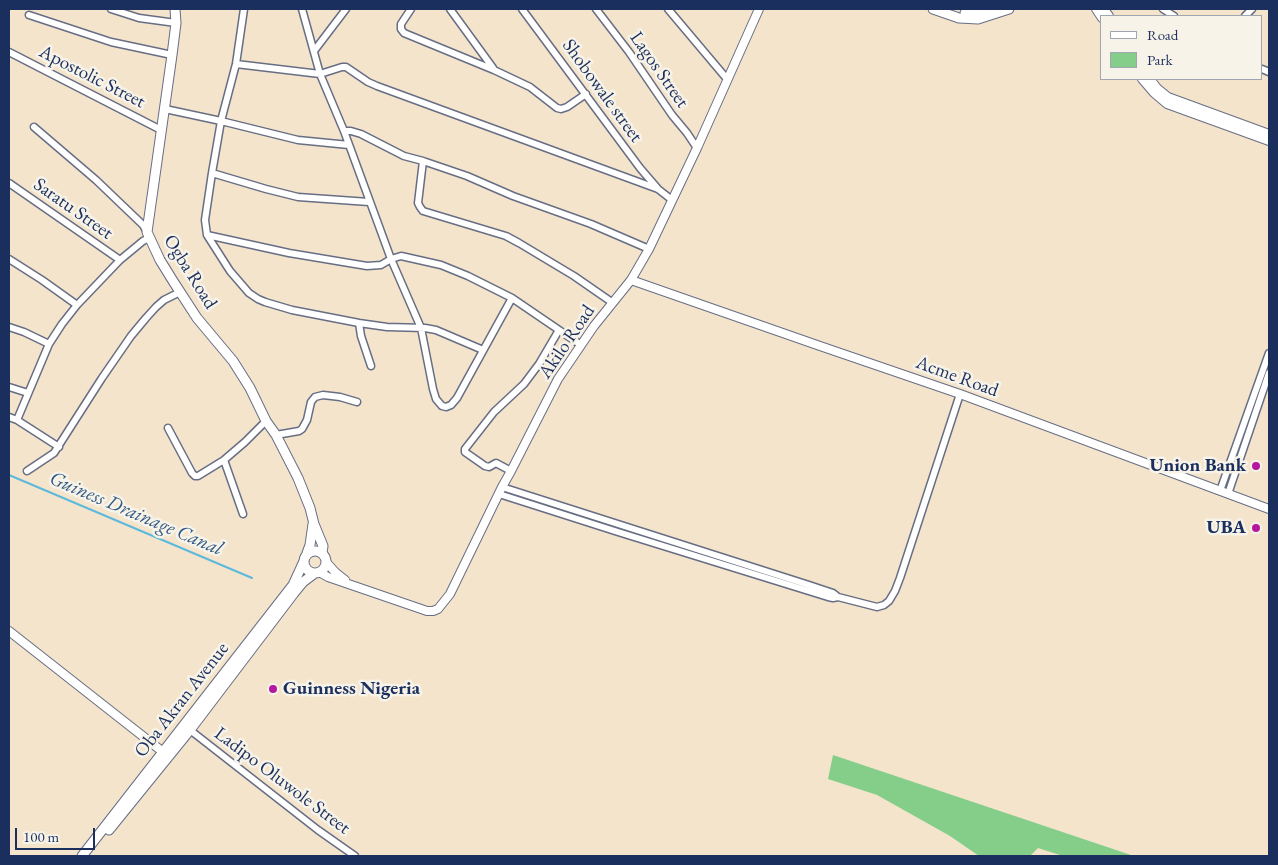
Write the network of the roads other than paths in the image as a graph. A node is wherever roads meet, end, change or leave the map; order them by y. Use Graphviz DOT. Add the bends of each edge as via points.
graph roads {
  1 [pos="111,9"];
  2 [pos="175,9"];
  3 [pos="244,9"];
  4 [pos="302,9"];
  5 [pos="346,9"];
  6 [pos="411,9"];
  7 [pos="450,9"];
  8 [pos="522,9"];
  9 [pos="596,9"];
  10 [pos="668,9"];
  11 [pos="759,9"];
  12 [pos="933,9"];
  13 [pos="949,9"];
  14 [pos="1009,9"];
  15 [pos="1252,9"];
  16 [pos="980,12"];
  17 [pos="1245,13"];
  18 [pos="29,15"];
  19 [pos="176,23"];
  20 [pos="314,51"];
  21 [pos="9,52"];
  22 [pos="172,55"];
  23 [pos="236,64"];
  24 [pos="494,70"];
  25 [pos="320,74"];
  26 [pos="727,79"];
  27 [pos="1143,80"];
  28 [pos="1151,80"];
  29 [pos="586,94"];
  30 [pos="165,109"];
  31 [pos="221,121"];
  32 [pos="34,127"];
  33 [pos="162,130"];
  34 [pos="344,131"];
  35 [pos="1269,134"];
  36 [pos="1269,142"];
  37 [pos="349,145"];
  38 [pos="697,148"];
  39 [pos="424,161"];
  40 [pos="212,173"];
  41 [pos="9,183"];
  42 [pos="658,189"];
  43 [pos="672,200"];
  44 [pos="369,202"];
  45 [pos="148,235"];
  46 [pos="207,235"];
  47 [pos="648,249"];
  48 [pos="9,259"];
  49 [pos="391,259"];
  50 [pos="120,260"];
  51 [pos="631,280"];
  52 [pos="180,292"];
  53 [pos="512,298"];
  54 [pos="613,303"];
  55 [pos="77,305"];
  56 [pos="359,323"];
  57 [pos="9,327"];
  58 [pos="421,328"];
  59 [pos="559,330"];
  60 [pos="50,344"];
  61 [pos="581,345"];
  62 [pos="483,350"];
  63 [pos="1269,353"];
  64 [pos="371,366"];
  65 [pos="1269,373"];
  66 [pos="9,387"];
  67 [pos="28,393"];
  68 [pos="960,394"];
  69 [pos="357,402"];
  70 [pos="9,417"];
  71 [pos="17,420"];
  72 [pos="266,421"];
  73 [pos="1243,425"];
  74 [pos="1251,427"];
  75 [pos="168,428"];
  76 [pos="276,435"];
  77 [pos="59,447"];
  78 [pos="224,460"];
  79 [pos="27,471"];
  80 [pos="511,471"];
  81 [pos="500,491"];
  82 [pos="1224,493"];
  83 [pos="1269,509"];
  84 [pos="243,514"];
  85 [pos="314,524"];
  86 [pos="322,553"];
  87 [pos="305,557"];
  88 [pos="327,562"];
  89 [pos="317,573"];
  90 [pos="351,584"];
  91 [pos="9,631"];
  92 [pos="190,730"];
  93 [pos="163,752"];
  94 [pos="82,856"];
  95 [pos="90,856"];
  96 [pos="355,856"];
  1 -- 19 [label="street" via="139,18"];
  2 -- 19 [label="main road, Ogba Road"];
  3 -- 23 [label="street"];
  4 -- 20 [label="street"];
  5 -- 20 [label="street"];
  6 -- 24 [label="street" via="401,24 404,33"];
  7 -- 24 [label="street"];
  8 -- 29 [label="street, Shobowale street"];
  9 -- 38 [label="street, Lagos Street"];
  10 -- 26 [label="street"];
  11 -- 26 [label="street, Akilo Road"];
  12 -- 16 [label="main road" via="959,18"];
  13 -- 16 [label="main road" via="964,13"];
  14 -- 16 [label="main road"];
  15 -- 17 [label="street"];
  18 -- 22 [label="street" via="111,42"];
  19 -- 22 [label="main road, Ogba Road"];
  20 -- 25 [label="street"];
  21 -- 33 [label="street, Apostolic Street"];
  22 -- 30 [label="main road, Ogba Road"];
  23 -- 25 [label="street"];
  23 -- 31 [label="street"];
  24 -- 29 [label="street" via="530,87 557,108 567,107"];
  25 -- 34 [label="street"];
  25 -- 42 [label="street" via="346,67 377,86"];
  26 -- 38 [label="street, Akilo Road"];
  27 -- 36 [label="street" via="1167,104"];
  28 -- 35 [label="street" via="1168,97"];
  29 -- 42 [label="street, Shobowale street"];
  30 -- 31 [label="street"];
  30 -- 33 [label="main road, Ogba Road"];
  31 -- 37 [label="street" via="298,140"];
  31 -- 40 [label="street"];
  32 -- 45 [label="street" via="96,180 143,226"];
  33 -- 45 [label="main road, Ogba Road"];
  34 -- 37 [label="street"];
  34 -- 39 [label="street" via="361,134 404,156"];
  37 -- 44 [label="street"];
  38 -- 43 [label="street, Akilo Road"];
  39 -- 47 [label="street"];
  39 -- 54 [label="street" via="418,202 423,211 506,236"];
  40 -- 44 [label="street" via="298,197"];
  40 -- 46 [label="street" via="205,220"];
  41 -- 50 [label="street, Saratu Street"];
  42 -- 43 [label="street"];
  43 -- 47 [label="street, Akilo Road"];
  44 -- 49 [label="street"];
  45 -- 50 [label="street"];
  45 -- 52 [label="main road, Ogba Road"];
  46 -- 49 [label="street" via="367,266 381,265"];
  46 -- 56 [label="street" via="244,289 258,300"];
  47 -- 51 [label="street, Akilo Road"];
  48 -- 55 [label="street"];
  49 -- 53 [label="street" via="406,256 452,268"];
  49 -- 58 [label="street"];
  50 -- 55 [label="street"];
  51 -- 54 [label="street, Akilo Road"];
  51 -- 68 [label="street, Acme Road"];
  52 -- 72 [label="main road, Ogba Road" via="233,361"];
  52 -- 77 [label="street" via="156,307 132,336"];
  53 -- 59 [label="street"];
  53 -- 62 [label="street"];
  54 -- 61 [label="street, Akilo Road"];
  55 -- 60 [label="street"];
  56 -- 58 [label="street"];
  56 -- 64 [label="street"];
  57 -- 60 [label="street"];
  58 -- 62 [label="street" via="436,330"];
  58 -- 62 [label="street" via="436,400 444,407 457,398"];
  59 -- 61 [label="street"];
  59 -- 80 [label="street" via="524,384 494,412 465,449 485,466 496,463"];
  60 -- 67 [label="street"];
  61 -- 80 [label="street, Akilo Road" via="558,379"];
  63 -- 73 [label="street"];
  65 -- 74 [label="street"];
  66 -- 67 [label="street"];
  67 -- 71 [label="street"];
  68 -- 81 [label="street" via="896,591 889,601 877,607 833,598 808,587"];
  68 -- 82 [label="street, Acme Road"];
  69 -- 76 [label="street" via="340,397 315,397 307,420 299,431"];
  70 -- 71 [label="street"];
  71 -- 77 [label="street"];
  72 -- 76 [label="main road, Ogba Road"];
  72 -- 78 [label="street"];
  73 -- 74 [label="street"];
  73 -- 82 [label="street"];
  74 -- 82 [label="street"];
  75 -- 78 [label="street" via="195,476"];
  76 -- 85 [label="main road, Ogba Road" via="298,478"];
  77 -- 79 [label="street"];
  78 -- 84 [label="street"];
  80 -- 81 [label="street, Akilo Road"];
  81 -- 90 [label="street, Akilo Road" via="450,594 436,610 427,611"];
  82 -- 83 [label="street, Acme Road"];
  85 -- 86 [label="main road, Ogba Road" via="323,546"];
  85 -- 87 [label="main road, Ogba Road"];
  86 -- 87 [label="main road" via="313,550"];
  86 -- 88 [label="main road"];
  87 -- 89 [label="main road" via="307,570"];
  87 -- 93 [label="main road, Oba Akran Avenue" via="293,585"];
  88 -- 89 [label="main road"];
  88 -- 90 [label="street, Akilo Road"];
  89 -- 90 [label="street, Akilo Road"];
  89 -- 92 [label="main road, Oba Akran Avenue" via="294,593"];
  91 -- 93 [label="street"];
  92 -- 95 [label="main road, Oba Akran Avenue"];
  92 -- 96 [label="street, Ladipo Oluwole Street"];
  93 -- 94 [label="main road, Oba Akran Avenue"];
}
